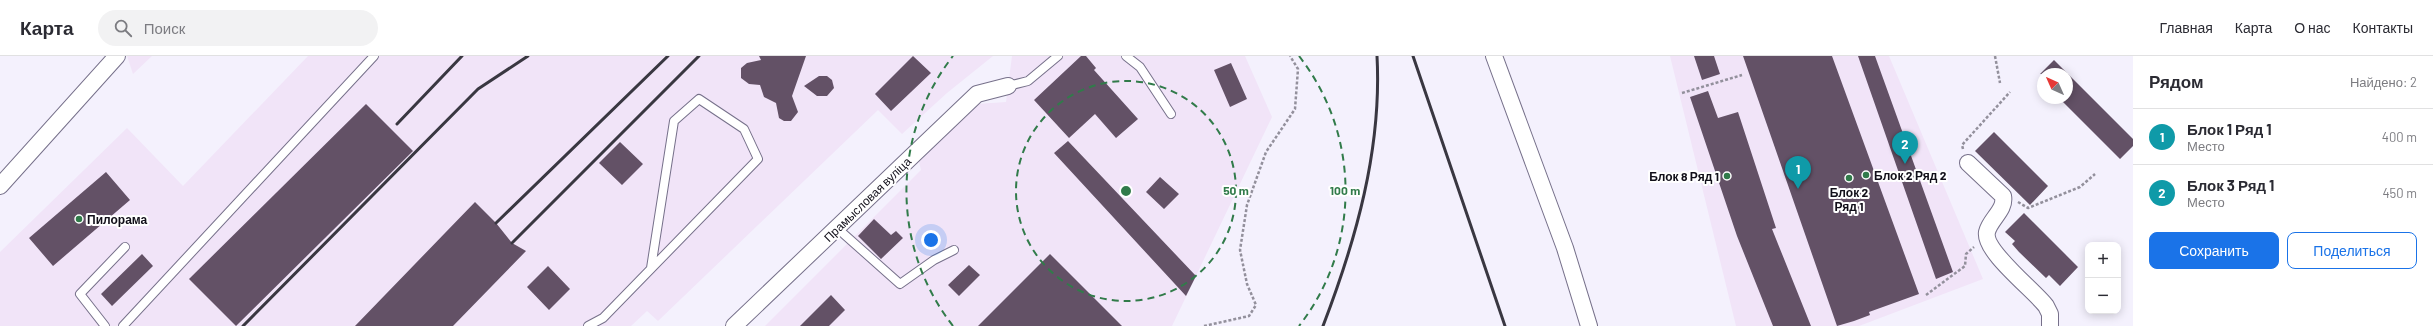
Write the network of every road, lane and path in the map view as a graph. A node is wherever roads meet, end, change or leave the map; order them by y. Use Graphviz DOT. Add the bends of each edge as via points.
graph roads {
  1 [pos="117,56"];
  2 [pos="374,56"];
  3 [pos="1058,56"];
  4 [pos="1126,56"];
  5 [pos="1290,56"];
  6 [pos="1494,56"];
  7 [pos="1995,56"];
  8 [pos="1742,75"];
  9 [pos="2000,83"];
  10 [pos="1008,86"];
  11 [pos="2010,92"];
  12 [pos="1682,93"];
  13 [pos="1171,114"];
  14 [pos="1968,163"];
  15 [pos="2095,174"];
  16 [pos="0,186"];
  17 [pos="2004,202"];
  18 [pos="836,228"];
  19 [pos="1986,236"];
  20 [pos="125,247"];
  21 [pos="954,250"];
  22 [pos="651,268"];
  23 [pos="1926,295"];
  24 [pos="105,326"];
  25 [pos="123,326"];
  26 [pos="588,326"];
  27 [pos="734,326"];
  28 [pos="1204,326"];
  29 [pos="1589,326"];
  30 [pos="2050,326"];
  1 -- 16 [label="street"];
  2 -- 25 [label="lane"];
  3 -- 10 [label="lane" via="1028,81"];
  4 -- 13 [label="lane" via="1140,66"];
  5 -- 28 [label="path" via="1298,69 1295,109 1266,152 1247,205 1240,250 1246,284 1256,305 1249,316"];
  6 -- 29 [label="street" via="1565,248"];
  7 -- 9 [label="path"];
  8 -- 12 [label="path"];
  10 -- 18 [label="street, Прамысловая вуліца" via="977,94"];
  11 -- 14 [label="path" via="1962,145"];
  14 -- 17 [label="street" via="1999,190"];
  15 -- 17 [label="path" via="2080,187 2028,208 2017,201"];
  17 -- 19 [label="street"];
  18 -- 21 [label="lane" via="900,284 934,260"];
  18 -- 27 [label="street, Прамысловая вуліца"];
  19 -- 23 [label="path" via="1966,254 1965,266"];
  19 -- 30 [label="street" via="1994,252 2046,306 2050,314"];
  20 -- 24 [label="lane" via="80,294"];
  22 -- 22 [label="lane" via="758,159 744,129 699,99 674,122"];
  22 -- 26 [label="lane" via="603,318"];
}
